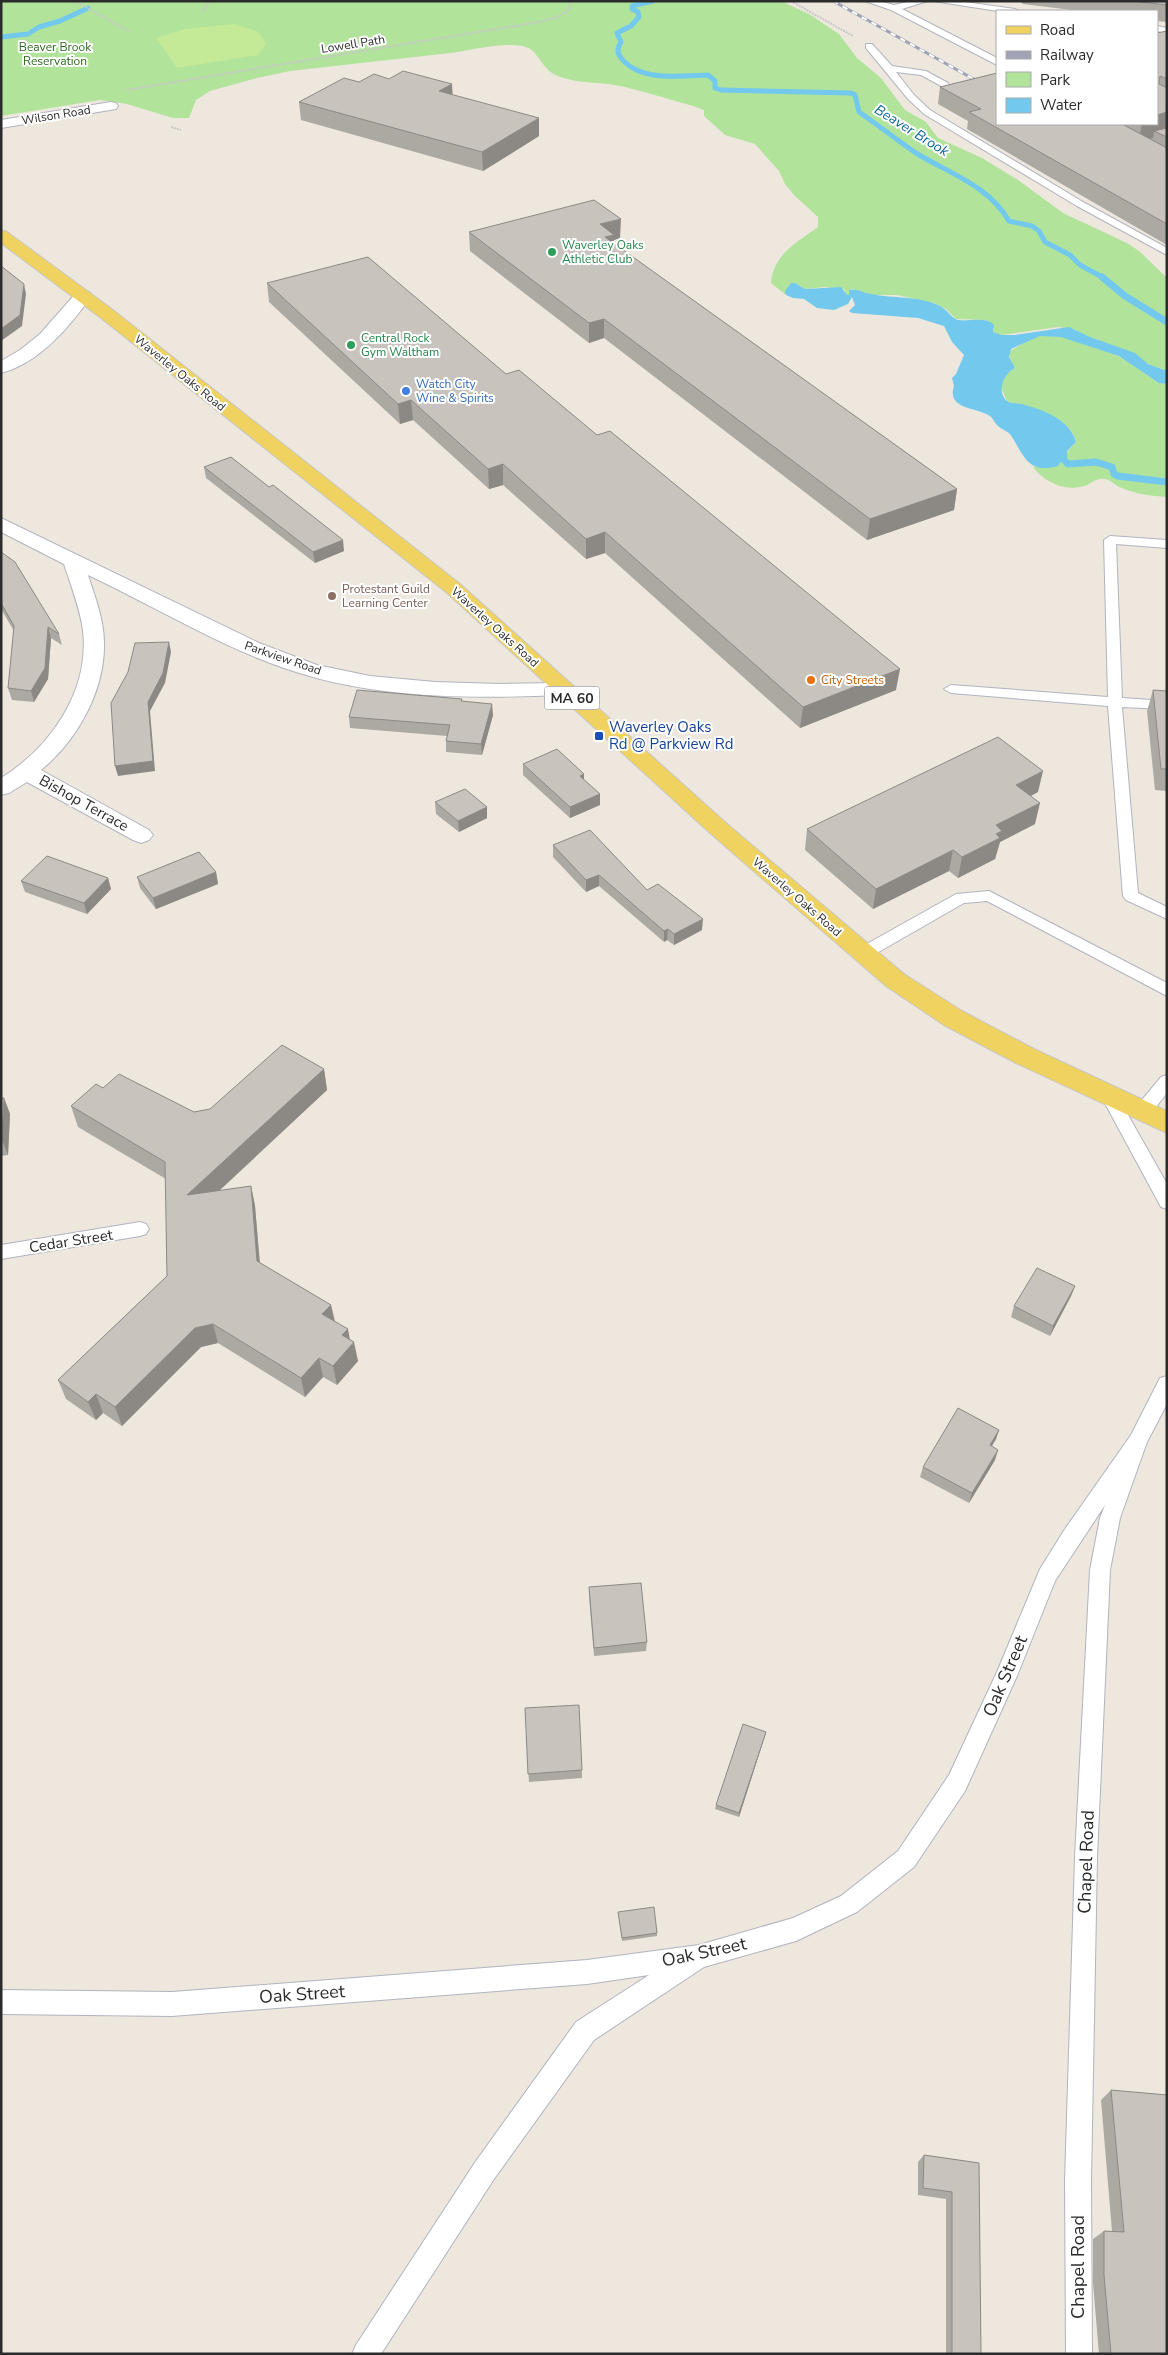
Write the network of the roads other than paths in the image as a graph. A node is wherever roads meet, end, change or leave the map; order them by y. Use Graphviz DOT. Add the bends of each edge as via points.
graph roads {
  1 [pos="869,1"];
  2 [pos="924,1"];
  3 [pos="937,1"];
  4 [pos="894,8"];
  5 [pos="1007,10"];
  6 [pos="868,46"];
  7 [pos="996,61"];
  8 [pos="891,69"];
  9 [pos="945,85"];
  10 [pos="111,106"];
  11 [pos="1,124"];
  12 [pos="1,235"];
  13 [pos="1167,252"];
  14 [pos="83,296"];
  15 [pos="1,368"];
  16 [pos="1,524"];
  17 [pos="1167,544"];
  18 [pos="74,563"];
  19 [pos="562,689"];
  20 [pos="951,689"];
  21 [pos="1115,702"];
  22 [pos="1167,705"];
  23 [pos="27,772"];
  24 [pos="1,788"];
  25 [pos="141,834"];
  26 [pos="1167,914"];
  27 [pos="862,954"];
  28 [pos="1167,990"];
  29 [pos="1167,1081"];
  30 [pos="1109,1096"];
  31 [pos="1142,1112"];
  32 [pos="1167,1123"];
  33 [pos="1167,1202"];
  34 [pos="140,1229"];
  35 [pos="1,1252"];
  36 [pos="1167,1384"];
  37 [pos="1138,1441"];
  38 [pos="699,1957"];
  39 [pos="1,2002"];
  40 [pos="365,2354"];
  41 [pos="1079,2354"];
  1 -- 4 [label="lane"];
  2 -- 4 [label="lane"];
  3 -- 5 [label="lane"];
  4 -- 7 [label="lane"];
  6 -- 8 [label="lane"];
  8 -- 9 [label="lane" via="922,73"];
  8 -- 13 [label="lane" via="912,98 927,112"];
  10 -- 11 [label="street, Wilson Road"];
  12 -- 14 [label="main road, Waverley Oaks Road / MA 60"];
  14 -- 15 [label="street" via="44,343"];
  14 -- 19 [label="main road, Waverley Oaks Road / MA 60" via="453,588"];
  16 -- 18 [label="street, Parkview Road"];
  17 -- 21 [label="lane" via="1110,540"];
  18 -- 19 [label="street, Parkview Road" via="157,600 252,649 310,670 408,686 511,691"];
  18 -- 23 [label="street" via="93,628 93,665 88,685 69,721"];
  19 -- 27 [label="main road, Waverley Oaks Road / MA 60"];
  20 -- 21 [label="lane"];
  21 -- 22 [label="lane"];
  21 -- 26 [label="lane" via="1132,896"];
  23 -- 24 [label="street"];
  23 -- 25 [label="street, Bishop Terrace"];
  27 -- 28 [label="lane" via="961,898 990,896"];
  27 -- 30 [label="main road, Waverley Oaks Road / MA 60" via="953,1018"];
  29 -- 31 [label="lane"];
  30 -- 31 [label="main road, Waverley Oaks Road / MA 60"];
  30 -- 33 [label="lane"];
  31 -- 32 [label="main road, Waverley Oaks Road / MA 60"];
  34 -- 35 [label="lane, Cedar Street"];
  36 -- 37 [label="lane, Chapel Road"];
  37 -- 38 [label="lane, Oak Street" via="1047,1576 957,1783 906,1859 849,1904 796,1929"];
  37 -- 41 [label="lane, Chapel Road" via="1110,1518 1100,1570 1086,1857 1078,2181"];
  38 -- 39 [label="lane, Oak Street" via="587,1972 172,2004"];
  38 -- 40 [label="lane" via="585,2032 485,2170"];
}
